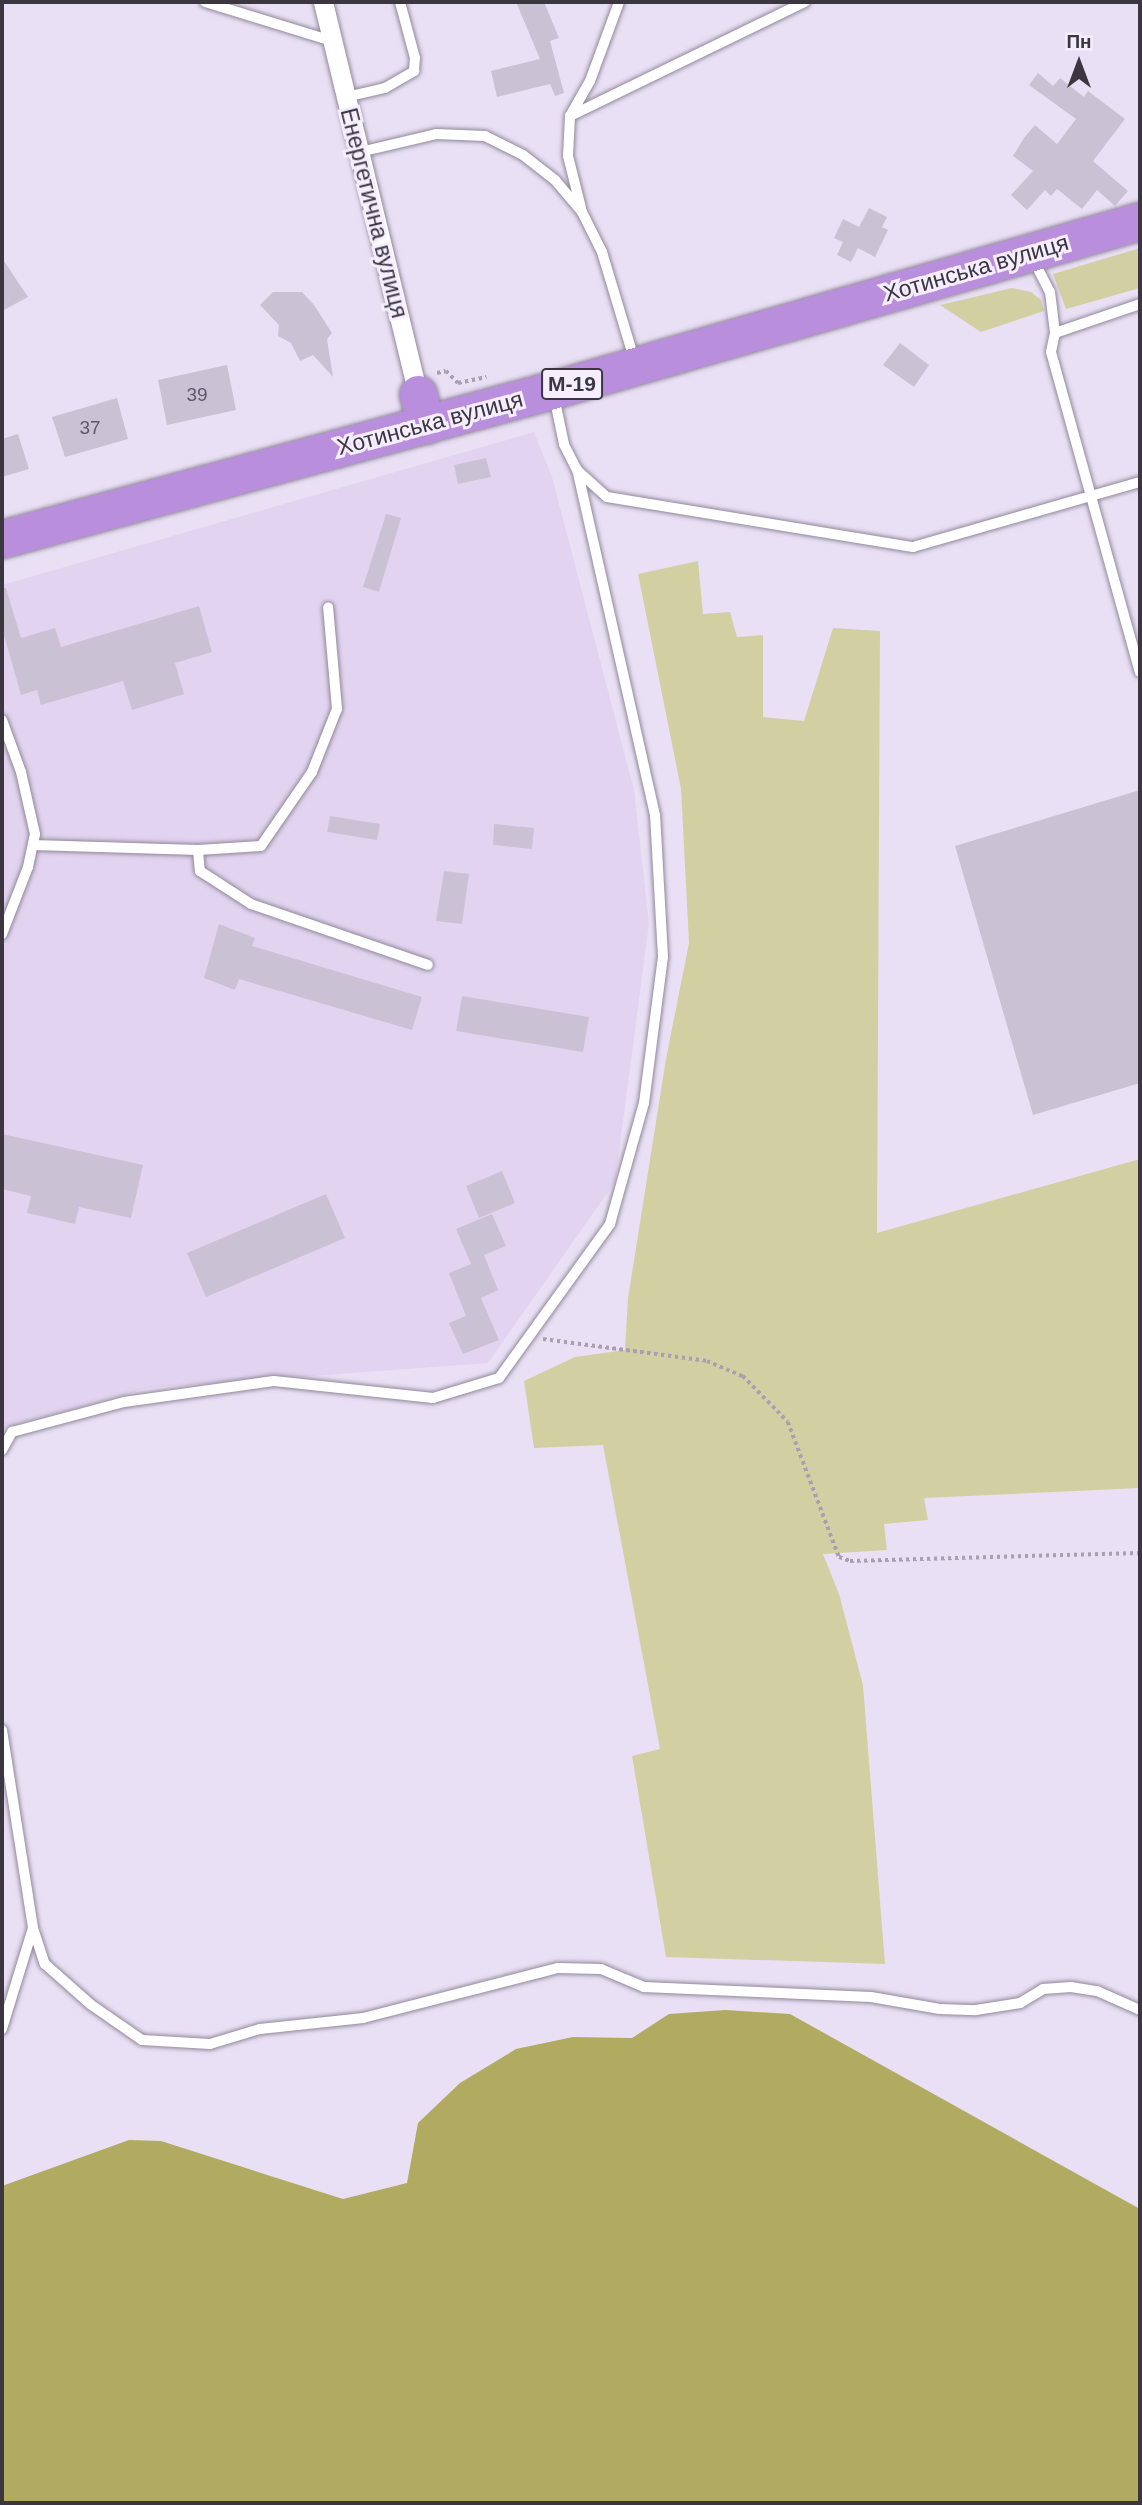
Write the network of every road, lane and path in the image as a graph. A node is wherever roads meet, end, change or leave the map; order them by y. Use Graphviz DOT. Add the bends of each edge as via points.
graph roads {
  1 [pos="205,2"];
  2 [pos="323,2"];
  3 [pos="400,2"];
  4 [pos="619,2"];
  5 [pos="805,2"];
  6 [pos="332,41"];
  7 [pos="346,97"];
  8 [pos="570,116"];
  9 [pos="360,152"];
  10 [pos="582,212"];
  11 [pos="1140,221"];
  12 [pos="1029,252"];
  13 [pos="1140,304"];
  14 [pos="1055,333"];
  15 [pos="636,366"];
  16 [pos="552,390"];
  17 [pos="422,410"];
  18 [pos="577,470"];
  19 [pos="1140,482"];
  20 [pos="1089,497"];
  21 [pos="2,539"];
  22 [pos="328,607"];
  23 [pos="1140,671"];
  24 [pos="2,720"];
  25 [pos="33,845"];
  26 [pos="198,850"];
  27 [pos="2,934"];
  28 [pos="428,965"];
  29 [pos="530,1337"];
  30 [pos="7,1433"];
  31 [pos="2,1450"];
  32 [pos="1140,1553"];
  33 [pos="2,1730"];
  34 [pos="33,1928"];
  35 [pos="1140,2010"];
  36 [pos="2,2029"];
  1 -- 6 [label="lane"];
  2 -- 6 [label="street, Енергетична вулиця"];
  3 -- 7 [label="lane" via="415,58 414,71 385,88"];
  4 -- 8 [label="lane" via="590,81"];
  5 -- 8 [label="lane"];
  6 -- 7 [label="street, Енергетична вулиця"];
  7 -- 9 [label="street, Енергетична вулиця"];
  8 -- 10 [label="lane" via="568,156"];
  9 -- 10 [label="lane" via="436,134 485,136 523,155 555,180"];
  9 -- 17 [label="street, Енергетична вулиця"];
  10 -- 15 [label="lane" via="621,304"];
  11 -- 12 [label="highway, Хотинська вулиця / М-19"];
  12 -- 14 [label="lane" via="1050,292"];
  12 -- 15 [label="highway, Хотинська вулиця / М-19"];
  13 -- 14 [label="lane"];
  14 -- 20 [label="lane" via="1051,352"];
  15 -- 16 [label="highway, Хотинська вулиця / М-19"];
  16 -- 17 [label="highway, Хотинська вулиця / М-19"];
  16 -- 18 [label="lane" via="564,444"];
  17 -- 21 [label="highway, Хотинська вулиця / М-19"];
  18 -- 20 [label="lane" via="607,497 913,547"];
  18 -- 29 [label="lane" via="655,815 663,957 644,1103 610,1224"];
  19 -- 20 [label="lane"];
  20 -- 23 [label="lane"];
  22 -- 26 [label="lane" via="337,709 312,772 261,846"];
  24 -- 25 [label="lane" via="21,772 35,834"];
  25 -- 26 [label="lane"];
  25 -- 27 [label="lane"];
  26 -- 28 [label="lane" via="200,871 251,904"];
  29 -- 30 [label="lane" via="499,1378 433,1398 274,1381 124,1402"];
  29 -- 32 [label="path" via="706,1361 743,1376 788,1422 839,1557"];
  30 -- 31 [label="lane"];
  33 -- 34 [label="lane"];
  34 -- 35 [label="lane" via="45,1964 90,2004 142,2040 211,2044 260,2029 363,2018 558,1968 601,1969 644,1987 871,1997 940,2010 1020,2003 1044,1989 1071,1987 1097,1991"];
  34 -- 36 [label="lane"];
}
